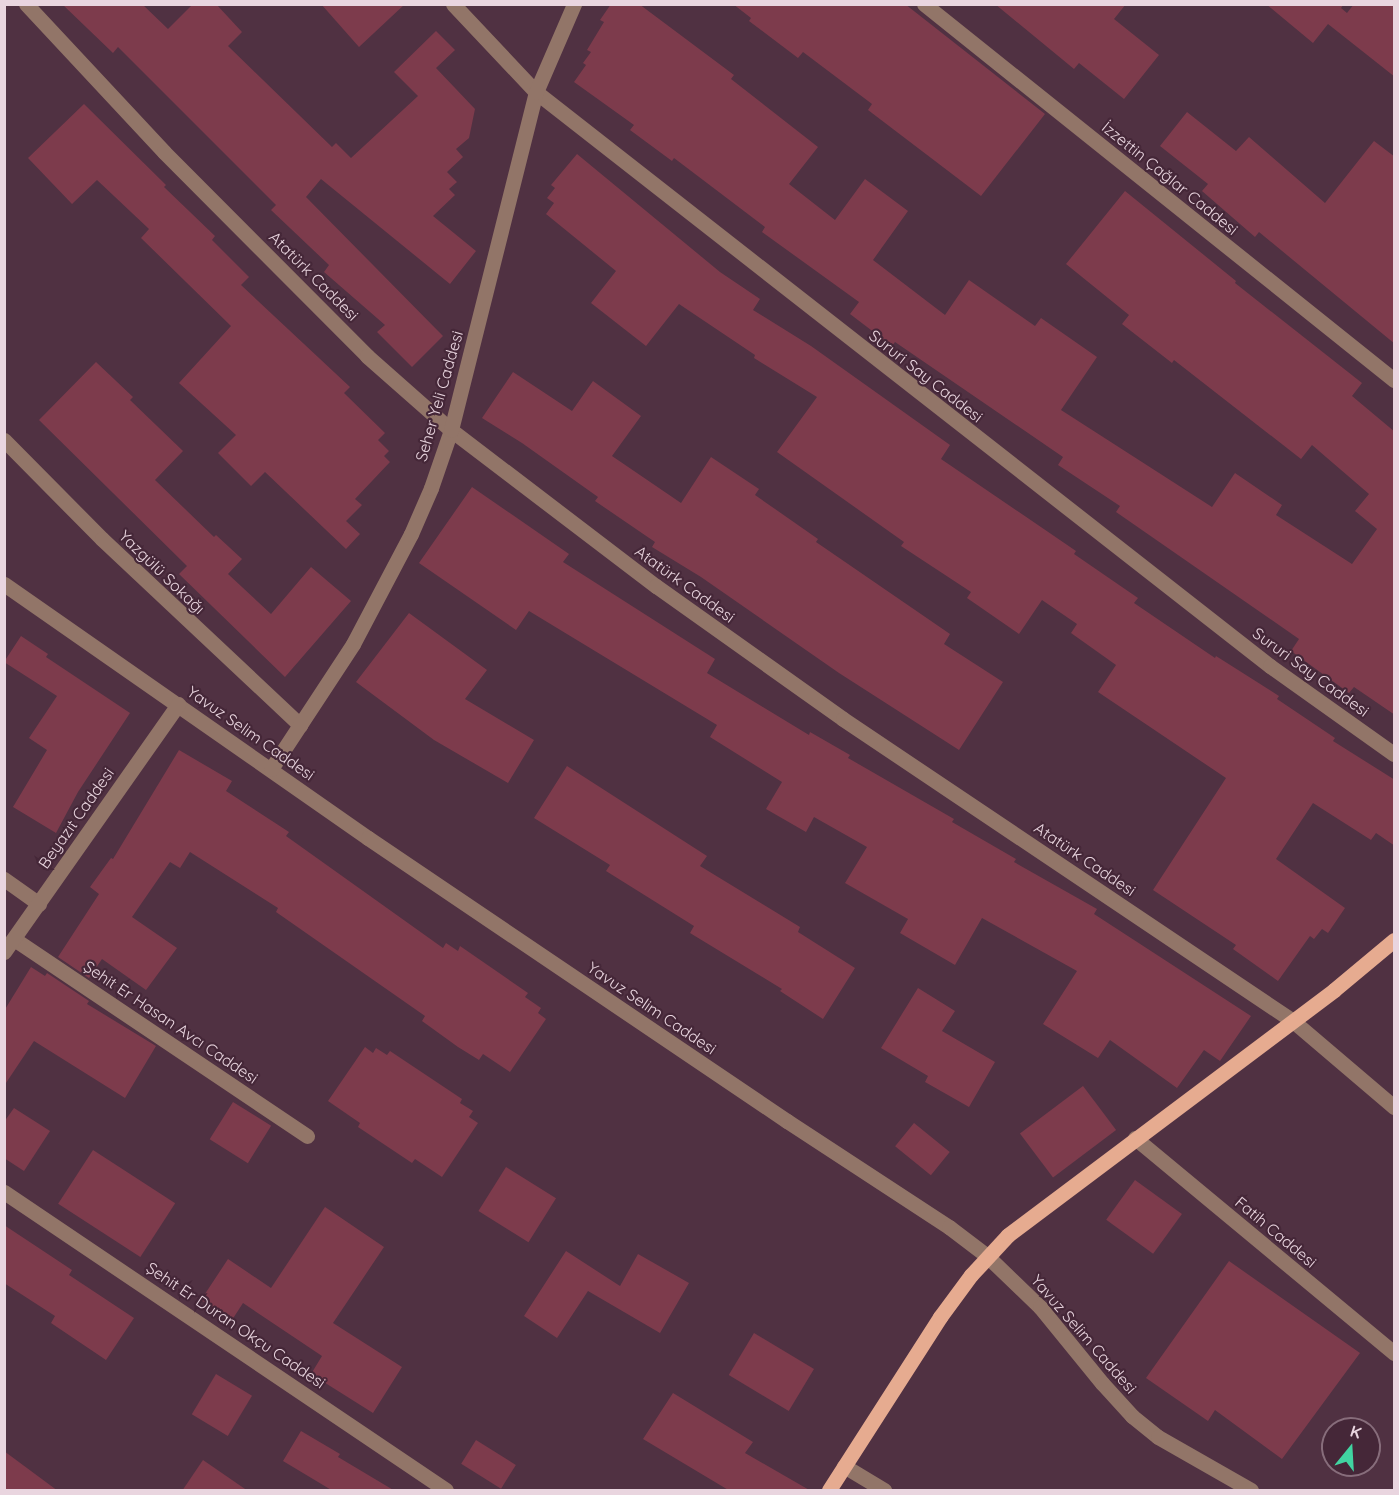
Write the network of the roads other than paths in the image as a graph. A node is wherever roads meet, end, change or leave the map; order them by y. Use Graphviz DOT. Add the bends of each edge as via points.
graph roads {
  1 [pos="26,4"];
  2 [pos="453,4"];
  3 [pos="574,4"];
  4 [pos="924,4"];
  5 [pos="536,92"];
  6 [pos="1395,380"];
  7 [pos="451,430"];
  8 [pos="4,440"];
  9 [pos="4,584"];
  10 [pos="178,704"];
  11 [pos="300,725"];
  12 [pos="1395,754"];
  13 [pos="271,769"];
  14 [pos="4,879"];
  15 [pos="39,904"];
  16 [pos="14,939"];
  17 [pos="1395,940"];
  18 [pos="4,952"];
  19 [pos="1293,1021"];
  20 [pos="1395,1107"];
  21 [pos="307,1136"];
  22 [pos="1135,1138"];
  23 [pos="4,1192"];
  24 [pos="987,1256"];
  25 [pos="1395,1353"];
  26 [pos="844,1466"];
  27 [pos="446,1491"];
  28 [pos="829,1491"];
  29 [pos="884,1491"];
  30 [pos="1251,1491"];
  1 -- 7 [label="street, Atatürk Caddesi" via="164,152 367,356"];
  2 -- 5 [label="street, Sururi Say Caddesi"];
  3 -- 5 [label="street, Seher Yeli Caddesi"];
  4 -- 6 [label="street, İzzettin Çağlar Caddesi"];
  5 -- 7 [label="street, Seher Yeli Caddesi"];
  5 -- 12 [label="street, Sururi Say Caddesi" via="1261,659"];
  7 -- 11 [label="street, Seher Yeli Caddesi" via="431,489 406,543 353,644"];
  7 -- 19 [label="street, Atatürk Caddesi" via="656,586 833,712"];
  8 -- 11 [label="street, Yazgülü Sokağı" via="102,539"];
  9 -- 10 [label="street, Yavuz Selim Caddesi"];
  10 -- 13 [label="street, Yavuz Selim Caddesi"];
  10 -- 15 [label="street, Beyazıt Caddesi"];
  11 -- 13 [label="street, Seher Yeli Caddesi"];
  13 -- 24 [label="street, Yavuz Selim Caddesi"];
  14 -- 15 [label="street"];
  15 -- 16 [label="street, Beyazıt Caddesi"];
  16 -- 18 [label="street, Beyazıt Caddesi"];
  16 -- 21 [label="street, Şehit Er Hasan Avcı Caddesi"];
  17 -- 19 [label="main road"];
  19 -- 20 [label="street, Atatürk Caddesi"];
  19 -- 22 [label="main road"];
  22 -- 24 [label="main road" via="1040,1209"];
  22 -- 25 [label="street, Fatih Caddesi"];
  23 -- 27 [label="street, Şehit Er Duran Okçu Caddesi"];
  24 -- 26 [label="main road" via="940,1317"];
  24 -- 30 [label="street, Yavuz Selim Caddesi" via="1040,1306 1132,1416 1158,1437"];
  26 -- 28 [label="main road"];
  26 -- 29 [label="street"];
}
